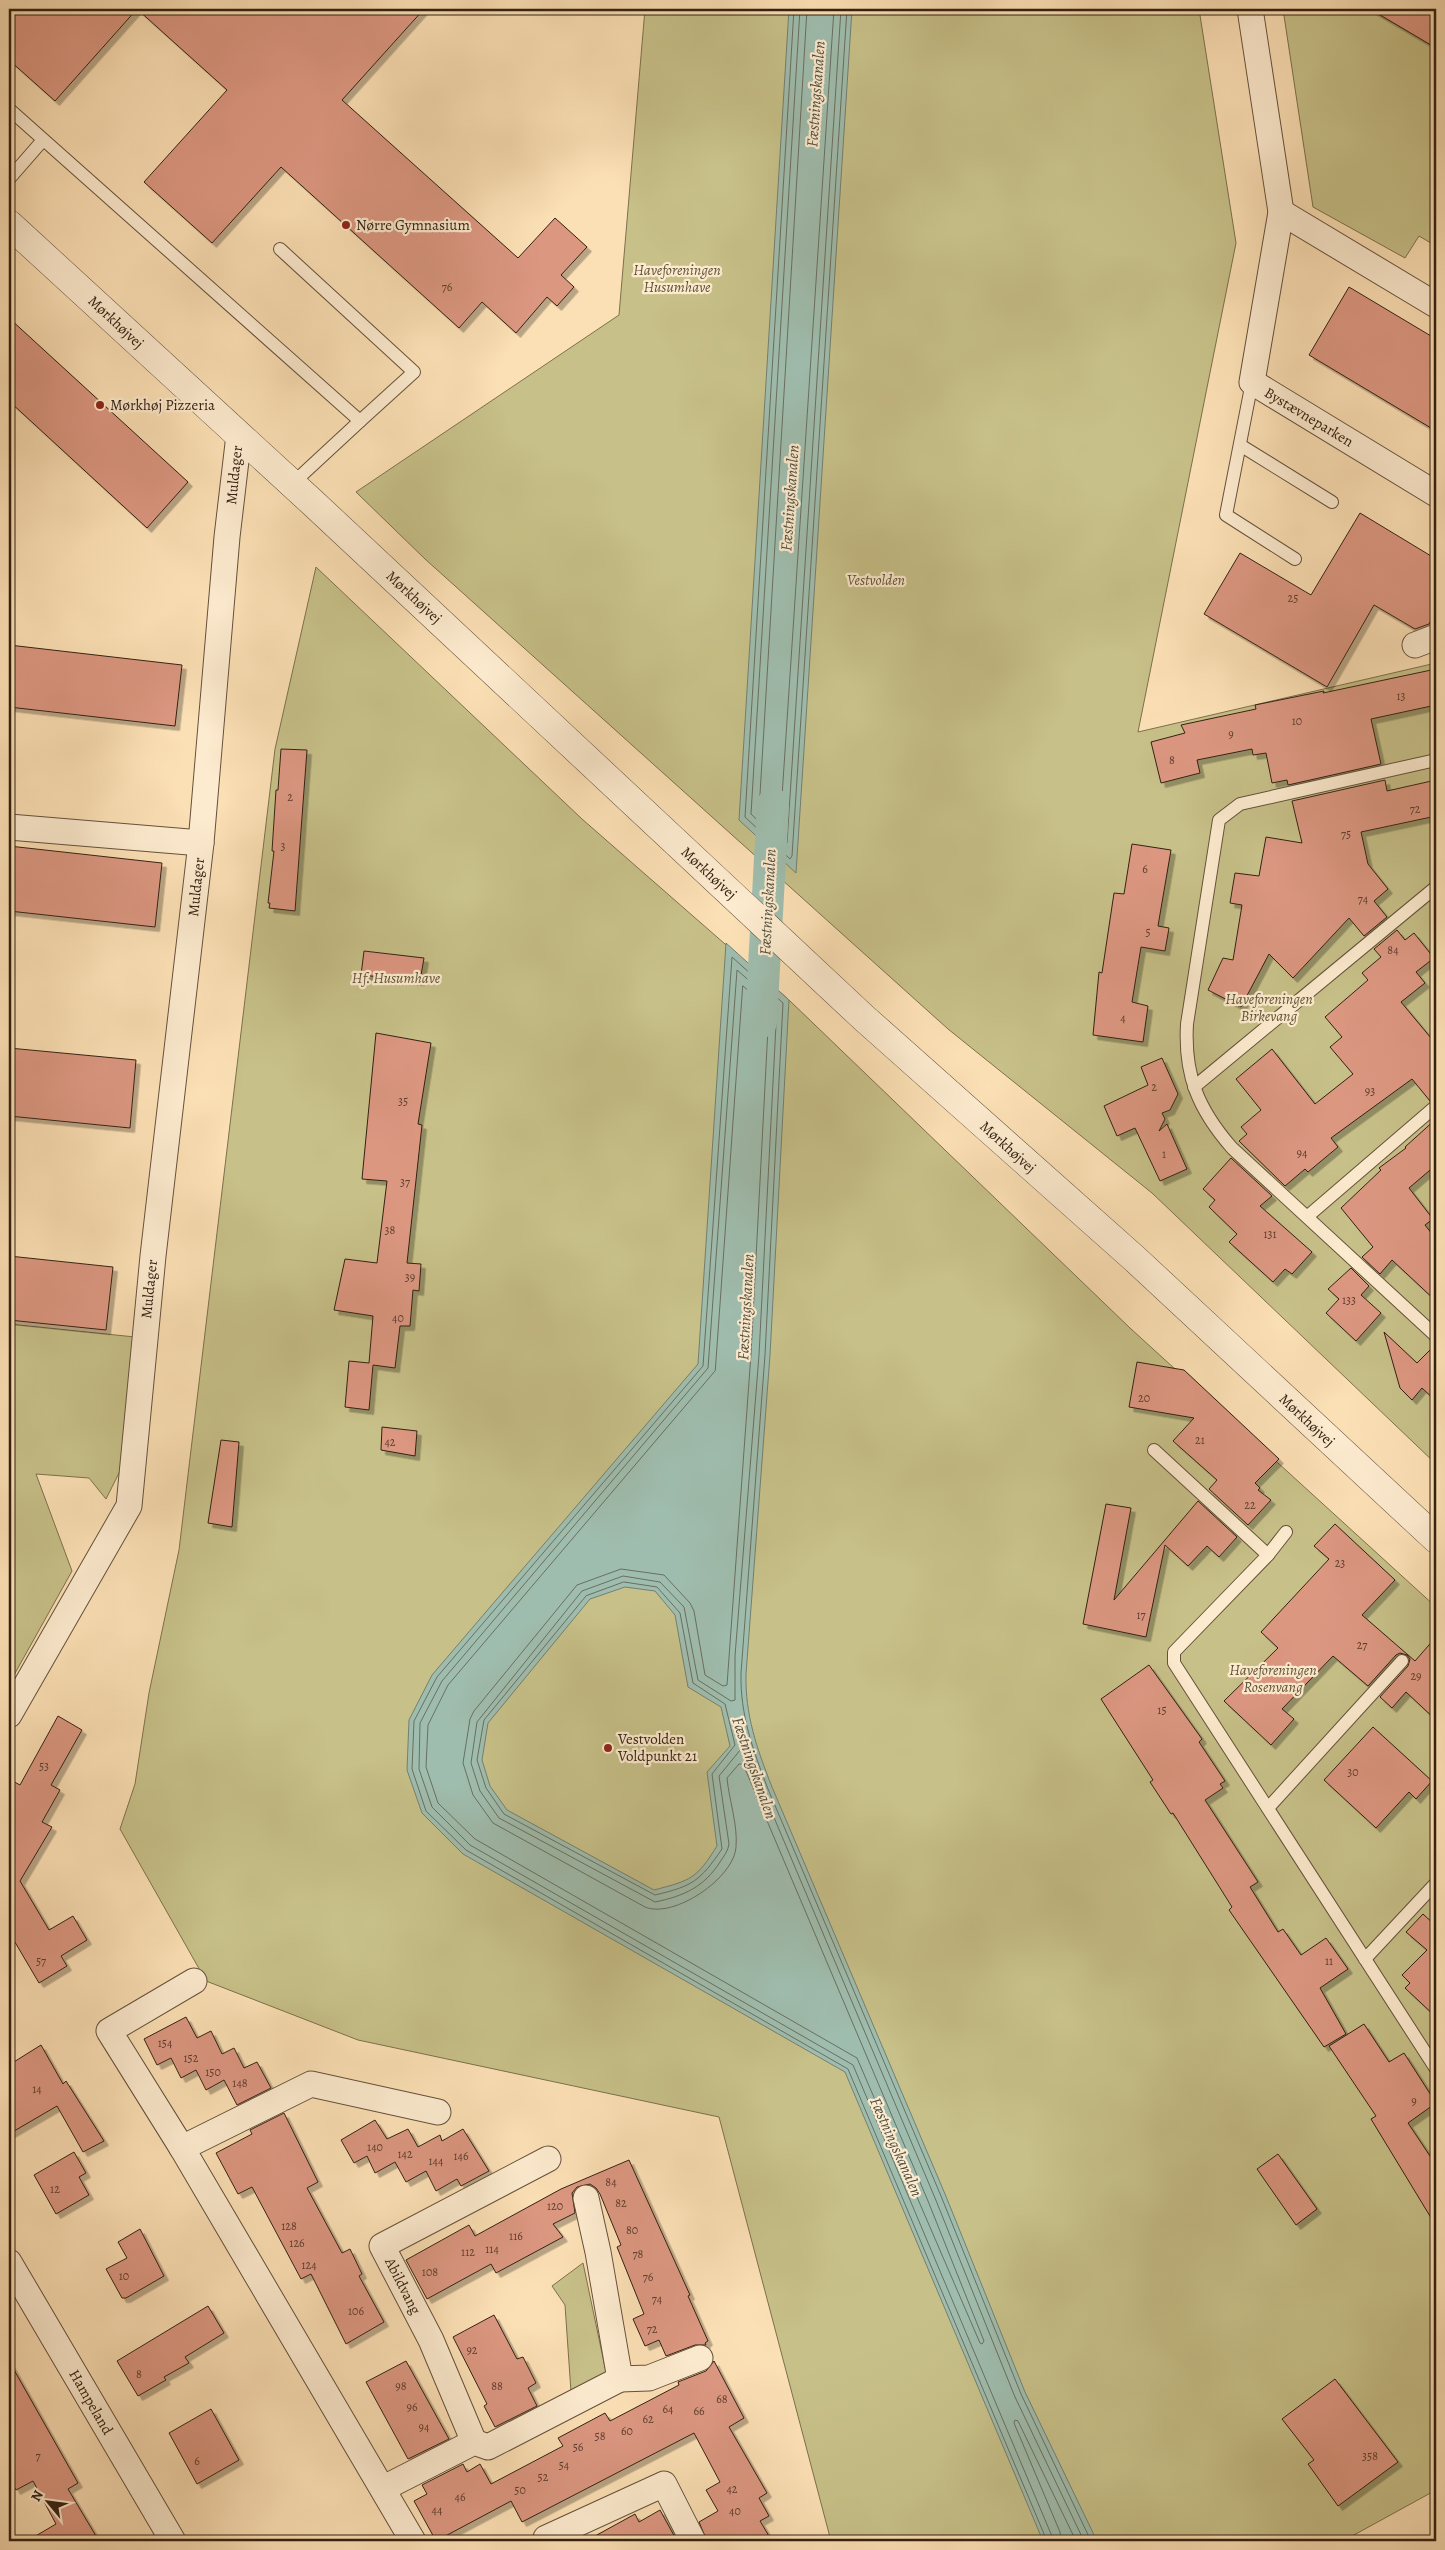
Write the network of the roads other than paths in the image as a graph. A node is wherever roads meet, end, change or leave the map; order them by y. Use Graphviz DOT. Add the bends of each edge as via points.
graph roads {
  1 [pos="1250,9"];
  2 [pos="9,109"];
  3 [pos="43,140"];
  4 [pos="9,179"];
  5 [pos="1281,212"];
  6 [pos="9,224"];
  7 [pos="280,249"];
  8 [pos="1436,305"];
  9 [pos="1252,382"];
  10 [pos="360,421"];
  11 [pos="238,435"];
  12 [pos="1240,446"];
  13 [pos="292,484"];
  14 [pos="1436,494"];
  15 [pos="1332,502"];
  16 [pos="1295,559"];
  17 [pos="1436,760"];
  18 [pos="9,827"];
  19 [pos="200,844"];
  20 [pos="1436,887"];
  21 [pos="1194,1087"];
  22 [pos="1436,1106"];
  23 [pos="1308,1216"];
  24 [pos="1436,1335"];
  25 [pos="1154,1450"];
  26 [pos="1286,1532"];
  27 [pos="1436,1539"];
  28 [pos="1268,1555"];
  29 [pos="1402,1661"];
  30 [pos="11,1708"];
  31 [pos="1268,1808"];
  32 [pos="1436,1883"];
  33 [pos="1365,1959"];
  34 [pos="194,1981"];
  35 [pos="1436,2069"];
  36 [pos="438,2112"];
  37 [pos="182,2148"];
  38 [pos="548,2159"];
  39 [pos="586,2198"];
  40 [pos="9,2262"];
  41 [pos="700,2358"];
  42 [pos="620,2379"];
  43 [pos="474,2442"];
  44 [pos="384,2488"];
  45 [pos="172,2541"];
  46 [pos="413,2541"];
  47 [pos="548,2541"];
  48 [pos="693,2541"];
  1 -- 5 [label="street, Bystævneparken"];
  2 -- 3 [label="lane"];
  3 -- 4 [label="lane"];
  3 -- 10 [label="lane"];
  5 -- 8 [label="street"];
  5 -- 9 [label="street, Bystævneparken"];
  6 -- 11 [label="street, Mørkhøjvej"];
  7 -- 10 [label="lane" via="414,372"];
  9 -- 12 [label="lane"];
  9 -- 14 [label="street, Bystævneparken"];
  10 -- 13 [label="lane"];
  11 -- 13 [label="street, Mørkhøjvej"];
  11 -- 19 [label="street, Muldager"];
  12 -- 15 [label="lane"];
  12 -- 16 [label="lane" via="1226,515"];
  13 -- 27 [label="street, Mørkhøjvej" via="835,991 1135,1259"];
  17 -- 21 [label="lane" via="1240,804 1219,820 1187,1024 1185,1053"];
  18 -- 19 [label="street, Muldager"];
  19 -- 30 [label="street, Muldager" via="152,1256 129,1506"];
  20 -- 21 [label="lane"];
  21 -- 23 [label="lane" via="1211,1125"];
  22 -- 23 [label="lane"];
  23 -- 24 [label="lane"];
  25 -- 28 [label="lane"];
  26 -- 28 [label="lane"];
  28 -- 31 [label="lane" via="1174,1652 1174,1663"];
  29 -- 31 [label="lane"];
  31 -- 33 [label="lane"];
  32 -- 33 [label="lane"];
  33 -- 35 [label="lane"];
  34 -- 37 [label="street" via="110,2031"];
  36 -- 37 [label="street" via="311,2084"];
  37 -- 44 [label="street"];
  38 -- 43 [label="street, Abildvang" via="382,2246 431,2340"];
  39 -- 42 [label="street"];
  40 -- 45 [label="street, Hampeland"];
  41 -- 42 [label="street" via="649,2378"];
  42 -- 43 [label="street" via="488,2447"];
  43 -- 44 [label="street"];
  44 -- 46 [label="street"];
  47 -- 48 [label="street" via="546,2538 664,2484"];
}
